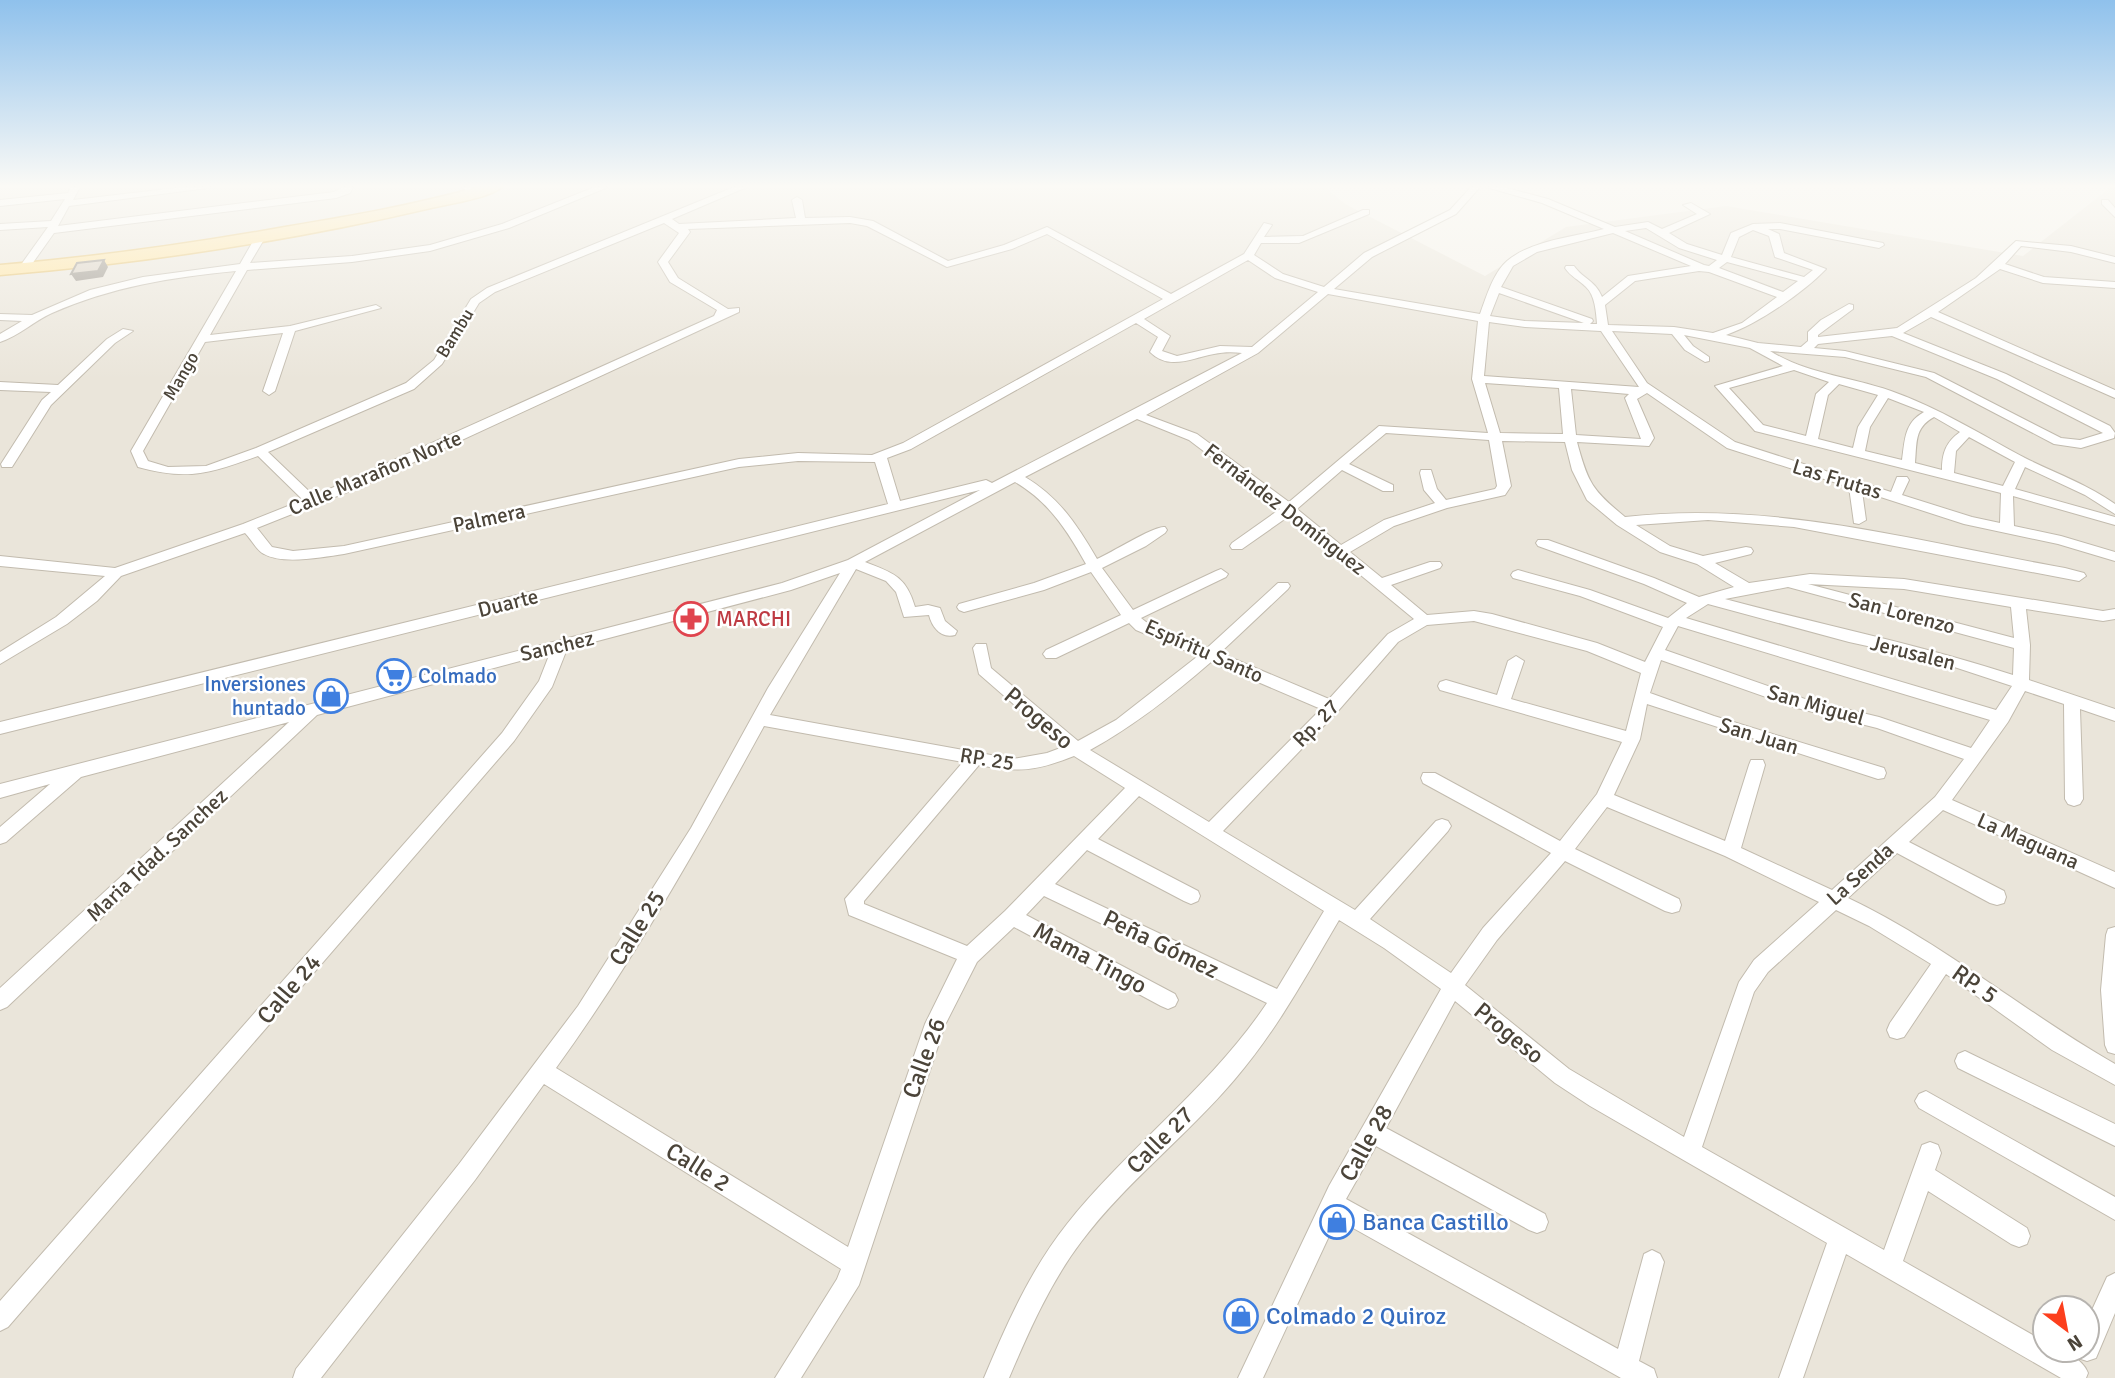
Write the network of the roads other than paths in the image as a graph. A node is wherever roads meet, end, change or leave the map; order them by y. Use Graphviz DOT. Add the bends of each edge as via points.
graph roads {
  1 [pos="35,251"];
  2 [pos="111,251"];
  3 [pos="133,251"];
  4 [pos="253,251"];
  5 [pos="406,251"];
  6 [pos="583,251"];
  7 [pos="671,251"];
  8 [pos="923,251"];
  9 [pos="992,251"];
  10 [pos="1091,251"];
  11 [pos="1252,251"];
  12 [pos="1375,251"];
  13 [pos="1532,251"];
  14 [pos="1667,251"];
  15 [pos="1701,251"];
  16 [pos="1730,251"];
  17 [pos="1778,251"];
  18 [pos="2012,251"];
  19 [pos="2074,251"];
  20 [pos="1248,256"];
  21 [pos="1726,259"];
  22 [pos="2115,260"];
  23 [pos="0,263"];
  24 [pos="26,264"];
  25 [pos="1997,265"];
  26 [pos="244,267"];
  27 [pos="1570,268"];
  28 [pos="1708,268"];
  29 [pos="0,270"];
  30 [pos="1808,281"];
  31 [pos="2115,285"];
  32 [pos="1494,288"];
  33 [pos="1325,291"];
  34 [pos="1784,296"];
  35 [pos="1172,299"];
  36 [pos="1600,304"];
  37 [pos="1849,307"];
  38 [pos="376,308"];
  39 [pos="735,310"];
  40 [pos="1929,312"];
  41 [pos="0,317"];
  42 [pos="30,318"];
  43 [pos="718,318"];
  44 [pos="1484,318"];
  45 [pos="1137,319"];
  46 [pos="1603,326"];
  47 [pos="289,329"];
  48 [pos="127,331"];
  49 [pos="1674,331"];
  50 [pos="1893,333"];
  51 [pos="1717,335"];
  52 [pos="0,339"];
  53 [pos="203,339"];
  54 [pos="1754,345"];
  55 [pos="1809,345"];
  56 [pos="1254,351"];
  57 [pos="1705,359"];
  58 [pos="1793,367"];
  59 [pos="1478,379"];
  60 [pos="1836,381"];
  61 [pos="0,386"];
  62 [pos="1565,386"];
  63 [pos="61,389"];
  64 [pos="269,391"];
  65 [pos="1646,391"];
  66 [pos="1885,393"];
  67 [pos="2115,394"];
  68 [pos="1934,412"];
  69 [pos="1136,415"];
  70 [pos="1968,432"];
  71 [pos="1495,437"];
  72 [pos="1570,438"];
  73 [pos="1811,441"];
  74 [pos="260,451"];
  75 [pos="1858,452"];
  76 [pos="880,457"];
  77 [pos="2022,461"];
  78 [pos="7,464"];
  79 [pos="1341,465"];
  80 [pos="1908,467"];
  81 [pos="168,471"];
  82 [pos="1426,473"];
  83 [pos="1015,477"];
  84 [pos="1948,477"];
  85 [pos="1902,480"];
  86 [pos="1855,484"];
  87 [pos="1388,488"];
  88 [pos="2008,492"];
  89 [pos="1895,497"];
  90 [pos="312,501"];
  91 [pos="1443,505"];
  92 [pos="895,506"];
  93 [pos="1289,509"];
  94 [pos="2115,510"];
  95 [pos="1859,520"];
  96 [pos="2115,521"];
  97 [pos="1622,522"];
  98 [pos="248,527"];
  99 [pos="2008,529"];
  100 [pos="1160,530"];
  101 [pos="1543,543"];
  102 [pos="1237,546"];
  103 [pos="1340,551"];
  104 [pos="1746,551"];
  105 [pos="2115,557"];
  106 [pos="0,561"];
  107 [pos="1702,561"];
  108 [pos="853,563"];
  109 [pos="1095,564"];
  110 [pos="1435,565"];
  111 [pos="116,573"];
  112 [pos="1221,574"];
  113 [pos="1518,575"];
  114 [pos="2079,576"];
  115 [pos="1783,582"];
  116 [pos="1380,584"];
  117 [pos="1283,586"];
  118 [pos="1747,588"];
  119 [pos="1703,600"];
  120 [pos="2018,603"];
  121 [pos="964,607"];
  122 [pos="2115,614"];
  123 [pos="1131,617"];
  124 [pos="1424,620"];
  125 [pos="1672,622"];
  126 [pos="950,631"];
  127 [pos="2022,645"];
  128 [pos="561,646"];
  129 [pos="981,648"];
  130 [pos="1656,653"];
  131 [pos="1051,654"];
  132 [pos="1208,654"];
  133 [pos="0,659"];
  134 [pos="1516,661"];
  135 [pos="1650,670"];
  136 [pos="2021,685"];
  137 [pos="1446,686"];
  138 [pos="1641,696"];
  139 [pos="1502,702"];
  140 [pos="2072,702"];
  141 [pos="1332,706"];
  142 [pos="314,709"];
  143 [pos="2115,715"];
  144 [pos="2002,718"];
  145 [pos="760,719"];
  146 [pos="0,728"];
  147 [pos="1632,739"];
  148 [pos="1077,750"];
  149 [pos="1975,756"];
  150 [pos="976,758"];
  151 [pos="1757,765"];
  152 [pos="78,770"];
  153 [pos="1878,773"];
  154 [pos="1429,778"];
  155 [pos="1137,787"];
  156 [pos="0,791"];
  157 [pos="1604,798"];
  158 [pos="2074,799"];
  159 [pos="1941,802"];
  160 [pos="1442,827"];
  161 [pos="1212,831"];
  162 [pos="0,837"];
  163 [pos="1084,840"];
  164 [pos="1894,843"];
  165 [pos="1731,851"];
  166 [pos="1563,852"];
  167 [pos="2115,880"];
  168 [pos="1041,886"];
  169 [pos="1191,896"];
  170 [pos="1997,897"];
  171 [pos="1833,898"];
  172 [pos="1672,905"];
  173 [pos="1336,908"];
  174 [pos="1012,917"];
  175 [pos="1357,921"];
  176 [pos="2114,944"];
  177 [pos="970,956"];
  178 [pos="1943,962"];
  179 [pos="1452,988"];
  180 [pos="1168,1000"];
  181 [pos="2114,1000"];
  182 [pos="0,1001"];
  183 [pos="1282,1001"];
  184 [pos="1897,1030"];
  185 [pos="2115,1045"];
  186 [pos="1965,1061"];
  187 [pos="542,1071"];
  188 [pos="2115,1075"];
  189 [pos="1926,1101"];
  190 [pos="1371,1132"];
  191 [pos="2115,1135"];
  192 [pos="1690,1150"];
  193 [pos="1930,1153"];
  194 [pos="1923,1175"];
  195 [pos="1334,1204"];
  196 [pos="2115,1209"];
  197 [pos="1537,1222"];
  198 [pos="2019,1236"];
  199 [pos="1840,1240"];
  200 [pos="1652,1262"];
  201 [pos="854,1264"];
  202 [pos="1889,1268"];
  203 [pos="2115,1285"];
  204 [pos="2101,1318"];
  205 [pos="0,1319"];
  206 [pos="1635,1371"];
  207 [pos="2076,1376"];
  208 [pos="305,1378"];
  209 [pos="787,1378"];
  210 [pos="996,1378"];
  211 [pos="1250,1378"];
  212 [pos="1791,1378"];
  1 -- 24 [label="street"];
  2 -- 24 [label="main road"];
  3 -- 24 [label="main road"];
  4 -- 26 [label="street, Mango"];
  5 -- 26 [label="street"];
  6 -- 74 [label="street, Bambu" via="475,301 438,362 410,386"];
  7 -- 43 [label="street" via="663,262 674,280 723,309"];
  8 -- 9 [label="street" via="947,264"];
  10 -- 35 [label="street" via="1141,285"];
  11 -- 20 [label="street"];
  12 -- 33 [label="street"];
  13 -- 32 [label="street" via="1509,264"];
  14 -- 28 [label="street"];
  15 -- 21 [label="street"];
  16 -- 21 [label="street"];
  17 -- 30 [label="street" via="1821,268"];
  18 -- 25 [label="street"];
  19 -- 22 [label="street"];
  20 -- 33 [label="street" via="1279,276"];
  20 -- 35 [label="street"];
  21 -- 28 [label="street"];
  21 -- 30 [label="street"];
  23 -- 24 [label="main road"];
  24 -- 29 [label="main road"];
  25 -- 31 [label="street" via="2043,280"];
  25 -- 40 [label="street"];
  26 -- 42 [label="street" via="151,277"];
  26 -- 53 [label="street, Mango"];
  27 -- 36 [label="street" via="1592,286"];
  28 -- 34 [label="street"];
  28 -- 36 [label="street" via="1632,278"];
  30 -- 34 [label="street"];
  32 -- 44 [label="street"];
  32 -- 46 [label="street"];
  33 -- 44 [label="street"];
  33 -- 56 [label="street"];
  34 -- 51 [label="street" via="1746,324"];
  35 -- 45 [label="street"];
  36 -- 46 [label="street"];
  37 -- 55 [label="street" via="1812,334"];
  38 -- 47 [label="street"];
  39 -- 43 [label="street, Calle Marañon Norte"];
  40 -- 50 [label="street"];
  40 -- 67 [label="street"];
  41 -- 42 [label="street"];
  42 -- 52 [label="street"];
  43 -- 90 [label="street, Calle Marañon Norte"];
  44 -- 46 [label="street"];
  44 -- 59 [label="street"];
  45 -- 56 [label="street" via="1164,336 1156,352 1161,357 1188,358 1237,348"];
  45 -- 76 [label="street"];
  46 -- 49 [label="street"];
  46 -- 65 [label="street, Las Frutas"];
  47 -- 53 [label="street"];
  47 -- 64 [label="street"];
  48 -- 63 [label="street"];
  49 -- 51 [label="street"];
  49 -- 57 [label="street"];
  50 -- 55 [label="street"];
  50 -- 55 [label="street" via="1952,354 2110,435 2081,444 2058,441 1930,375"];
  51 -- 54 [label="street"];
  53 -- 81 [label="street, Mango" via="137,451 143,464"];
  54 -- 55 [label="street"];
  54 -- 58 [label="street"];
  56 -- 69 [label="street"];
  58 -- 60 [label="street"];
  58 -- 73 [label="street" via="1721,387 1753,425"];
  59 -- 62 [label="street"];
  59 -- 71 [label="street"];
  60 -- 66 [label="street"];
  60 -- 73 [label="street" via="1822,394"];
  61 -- 63 [label="street"];
  62 -- 65 [label="street"];
  62 -- 72 [label="street"];
  63 -- 78 [label="street" via="46,403"];
  65 -- 72 [label="street" via="1631,398 1648,438 1645,443"];
  65 -- 86 [label="street, Las Frutas" via="1731,445"];
  66 -- 68 [label="street"];
  66 -- 75 [label="street" via="1864,427"];
  68 -- 70 [label="street"];
  68 -- 80 [label="street" via="1919,420 1912,431"];
  69 -- 83 [label="street"];
  69 -- 93 [label="street, Fernández Domínguez" via="1193,437"];
  70 -- 77 [label="street"];
  70 -- 84 [label="street" via="1949,450"];
  71 -- 72 [label="street"];
  71 -- 79 [label="street" via="1384,429"];
  71 -- 91 [label="street" via="1504,486 1500,492"];
  72 -- 97 [label="street" via="1578,470 1592,497"];
  73 -- 75 [label="street"];
  74 -- 81 [label="street, Bambu" via="207,470"];
  74 -- 90 [label="street"];
  75 -- 80 [label="street"];
  76 -- 92 [label="street"];
  76 -- 98 [label="street, Palmera" via="739,463 344,550 293,555 268,551"];
  77 -- 88 [label="street"];
  77 -- 94 [label="street" via="2090,492"];
  79 -- 87 [label="street"];
  79 -- 93 [label="street"];
  80 -- 84 [label="street"];
  82 -- 91 [label="street"];
  83 -- 92 [label="street, Duarte"];
  83 -- 108 [label="street, Sanchez"];
  83 -- 109 [label="street, Espíritu Santo" via="1044,493"];
  84 -- 88 [label="street"];
  85 -- 89 [label="street"];
  86 -- 89 [label="street, Las Frutas"];
  86 -- 95 [label="street"];
  88 -- 96 [label="street"];
  88 -- 99 [label="street" via="2004,512"];
  89 -- 99 [label="street, Las Frutas"];
  90 -- 98 [label="street, Calle Marañon Norte"];
  91 -- 103 [label="street" via="1389,523"];
  92 -- 146 [label="street, Duarte"];
  93 -- 102 [label="street"];
  93 -- 103 [label="street, Fernández Domínguez"];
  97 -- 107 [label="street" via="1665,549"];
  97 -- 114 [label="street" via="1666,515 1770,518"];
  98 -- 111 [label="street, Calle Marañon Norte"];
  99 -- 105 [label="street, Las Frutas"];
  100 -- 109 [label="street" via="1141,545"];
  101 -- 119 [label="street, Jerusalen"];
  103 -- 116 [label="street, Fernández Domínguez"];
  104 -- 107 [label="street"];
  106 -- 111 [label="street, Calle Marañon Norte"];
  107 -- 118 [label="street"];
  108 -- 126 [label="street" via="891,578 903,590 909,613 935,612 939,624"];
  108 -- 128 [label="street, Sanchez" via="786,587"];
  108 -- 145 [label="street, Calle 25"];
  109 -- 121 [label="street"];
  109 -- 123 [label="street, Espíritu Santo" via="1105,585"];
  110 -- 116 [label="street"];
  111 -- 133 [label="street" via="38,636"];
  112 -- 123 [label="street"];
  113 -- 125 [label="street"];
  115 -- 118 [label="street"];
  115 -- 120 [label="street" via="1904,584"];
  115 -- 127 [label="street, San Lorenzo"];
  116 -- 124 [label="street, Fernández Domínguez"];
  117 -- 132 [label="street, RP. 25"];
  118 -- 119 [label="street"];
  119 -- 125 [label="street"];
  119 -- 136 [label="street, Jerusalen" via="1938,656"];
  120 -- 122 [label="street"];
  120 -- 127 [label="street, La Senda"];
  123 -- 131 [label="street"];
  123 -- 132 [label="street, Espíritu Santo" via="1141,626"];
  124 -- 135 [label="street" via="1492,619"];
  124 -- 141 [label="street, Rp. 27" via="1394,638"];
  125 -- 130 [label="street, Calle 28"];
  125 -- 144 [label="street"];
  127 -- 136 [label="street, La Senda"];
  128 -- 142 [label="street, Sanchez"];
  128 -- 205 [label="street, Calle 24" via="546,683 508,737"];
  129 -- 148 [label="street, Progeso" via="984,670"];
  130 -- 135 [label="street, Calle 28"];
  130 -- 149 [label="street, San Miguel"];
  132 -- 141 [label="street, Espíritu Santo"];
  132 -- 148 [label="street, RP. 25" via="1116,730"];
  134 -- 139 [label="street"];
  135 -- 138 [label="street, Calle 28"];
  136 -- 140 [label="street, Jerusalen"];
  136 -- 144 [label="street, La Senda"];
  137 -- 139 [label="street"];
  138 -- 147 [label="street, Calle 28"];
  138 -- 153 [label="street, San Juan"];
  139 -- 147 [label="street"];
  140 -- 143 [label="street, Jerusalen"];
  140 -- 158 [label="street"];
  141 -- 161 [label="street, Rp. 27"];
  142 -- 152 [label="street, Sanchez"];
  142 -- 182 [label="street, Maria Tdad. Sanchez"];
  144 -- 149 [label="street, La Senda"];
  145 -- 150 [label="street, RP. 25"];
  145 -- 187 [label="street, Calle 25" via="696,833 585,1012"];
  147 -- 157 [label="street, Calle 28"];
  148 -- 150 [label="street, RP. 25" via="1036,765"];
  148 -- 155 [label="street, Progeso"];
  149 -- 159 [label="street, La Senda"];
  150 -- 177 [label="street" via="853,904"];
  151 -- 165 [label="street"];
  152 -- 156 [label="street, Sanchez"];
  152 -- 162 [label="street"];
  154 -- 166 [label="street"];
  155 -- 161 [label="street, Progeso"];
  155 -- 163 [label="street, Calle 26"];
  157 -- 165 [label="street, RP. 5"];
  157 -- 166 [label="street, Calle 28"];
  159 -- 164 [label="street, La Senda"];
  159 -- 167 [label="street, La Maguana"];
  160 -- 175 [label="street"];
  161 -- 173 [label="street, Progeso"];
  163 -- 168 [label="street, Calle 26"];
  163 -- 169 [label="street"];
  164 -- 170 [label="street"];
  164 -- 171 [label="street, La Senda"];
  165 -- 171 [label="street, RP. 5"];
  166 -- 172 [label="street"];
  166 -- 179 [label="street, Calle 28" via="1490,934"];
  168 -- 174 [label="street, Calle 26"];
  168 -- 183 [label="street, Peña Gómez"];
  171 -- 178 [label="street, RP. 5"];
  171 -- 192 [label="street, La Senda" via="1761,966 1746,988"];
  173 -- 175 [label="street, Progeso"];
  173 -- 183 [label="street, Calle 27"];
  174 -- 177 [label="street, Calle 26"];
  174 -- 180 [label="street, Mama Tingo"];
  175 -- 179 [label="street, Progeso"];
  176 -- 181 [label="street"];
  177 -- 201 [label="street, Calle 26" via="935,1024"];
  178 -- 184 [label="street"];
  178 -- 188 [label="street, RP. 5" via="2059,1043"];
  179 -- 190 [label="street, Calle 28"];
  179 -- 192 [label="street, Progeso" via="1562,1076"];
  181 -- 185 [label="street" via="2111,1033"];
  183 -- 210 [label="street, Calle 27" via="1227,1073 1122,1178 1073,1235 1030,1301"];
  186 -- 191 [label="street"];
  187 -- 201 [label="street, Calle 2"];
  187 -- 208 [label="street, Calle 25"];
  189 -- 196 [label="street"];
  190 -- 195 [label="street, Calle 28"];
  190 -- 197 [label="street"];
  192 -- 199 [label="street, Progeso"];
  193 -- 194 [label="street"];
  194 -- 198 [label="street"];
  194 -- 202 [label="street"];
  195 -- 206 [label="street"];
  195 -- 211 [label="street, Calle 28"];
  199 -- 202 [label="street, Progeso"];
  199 -- 212 [label="street"];
  200 -- 206 [label="street"];
  201 -- 209 [label="street, Calle 26" via="847,1285"];
  202 -- 207 [label="street, Progeso"];
  203 -- 204 [label="street"];
}
